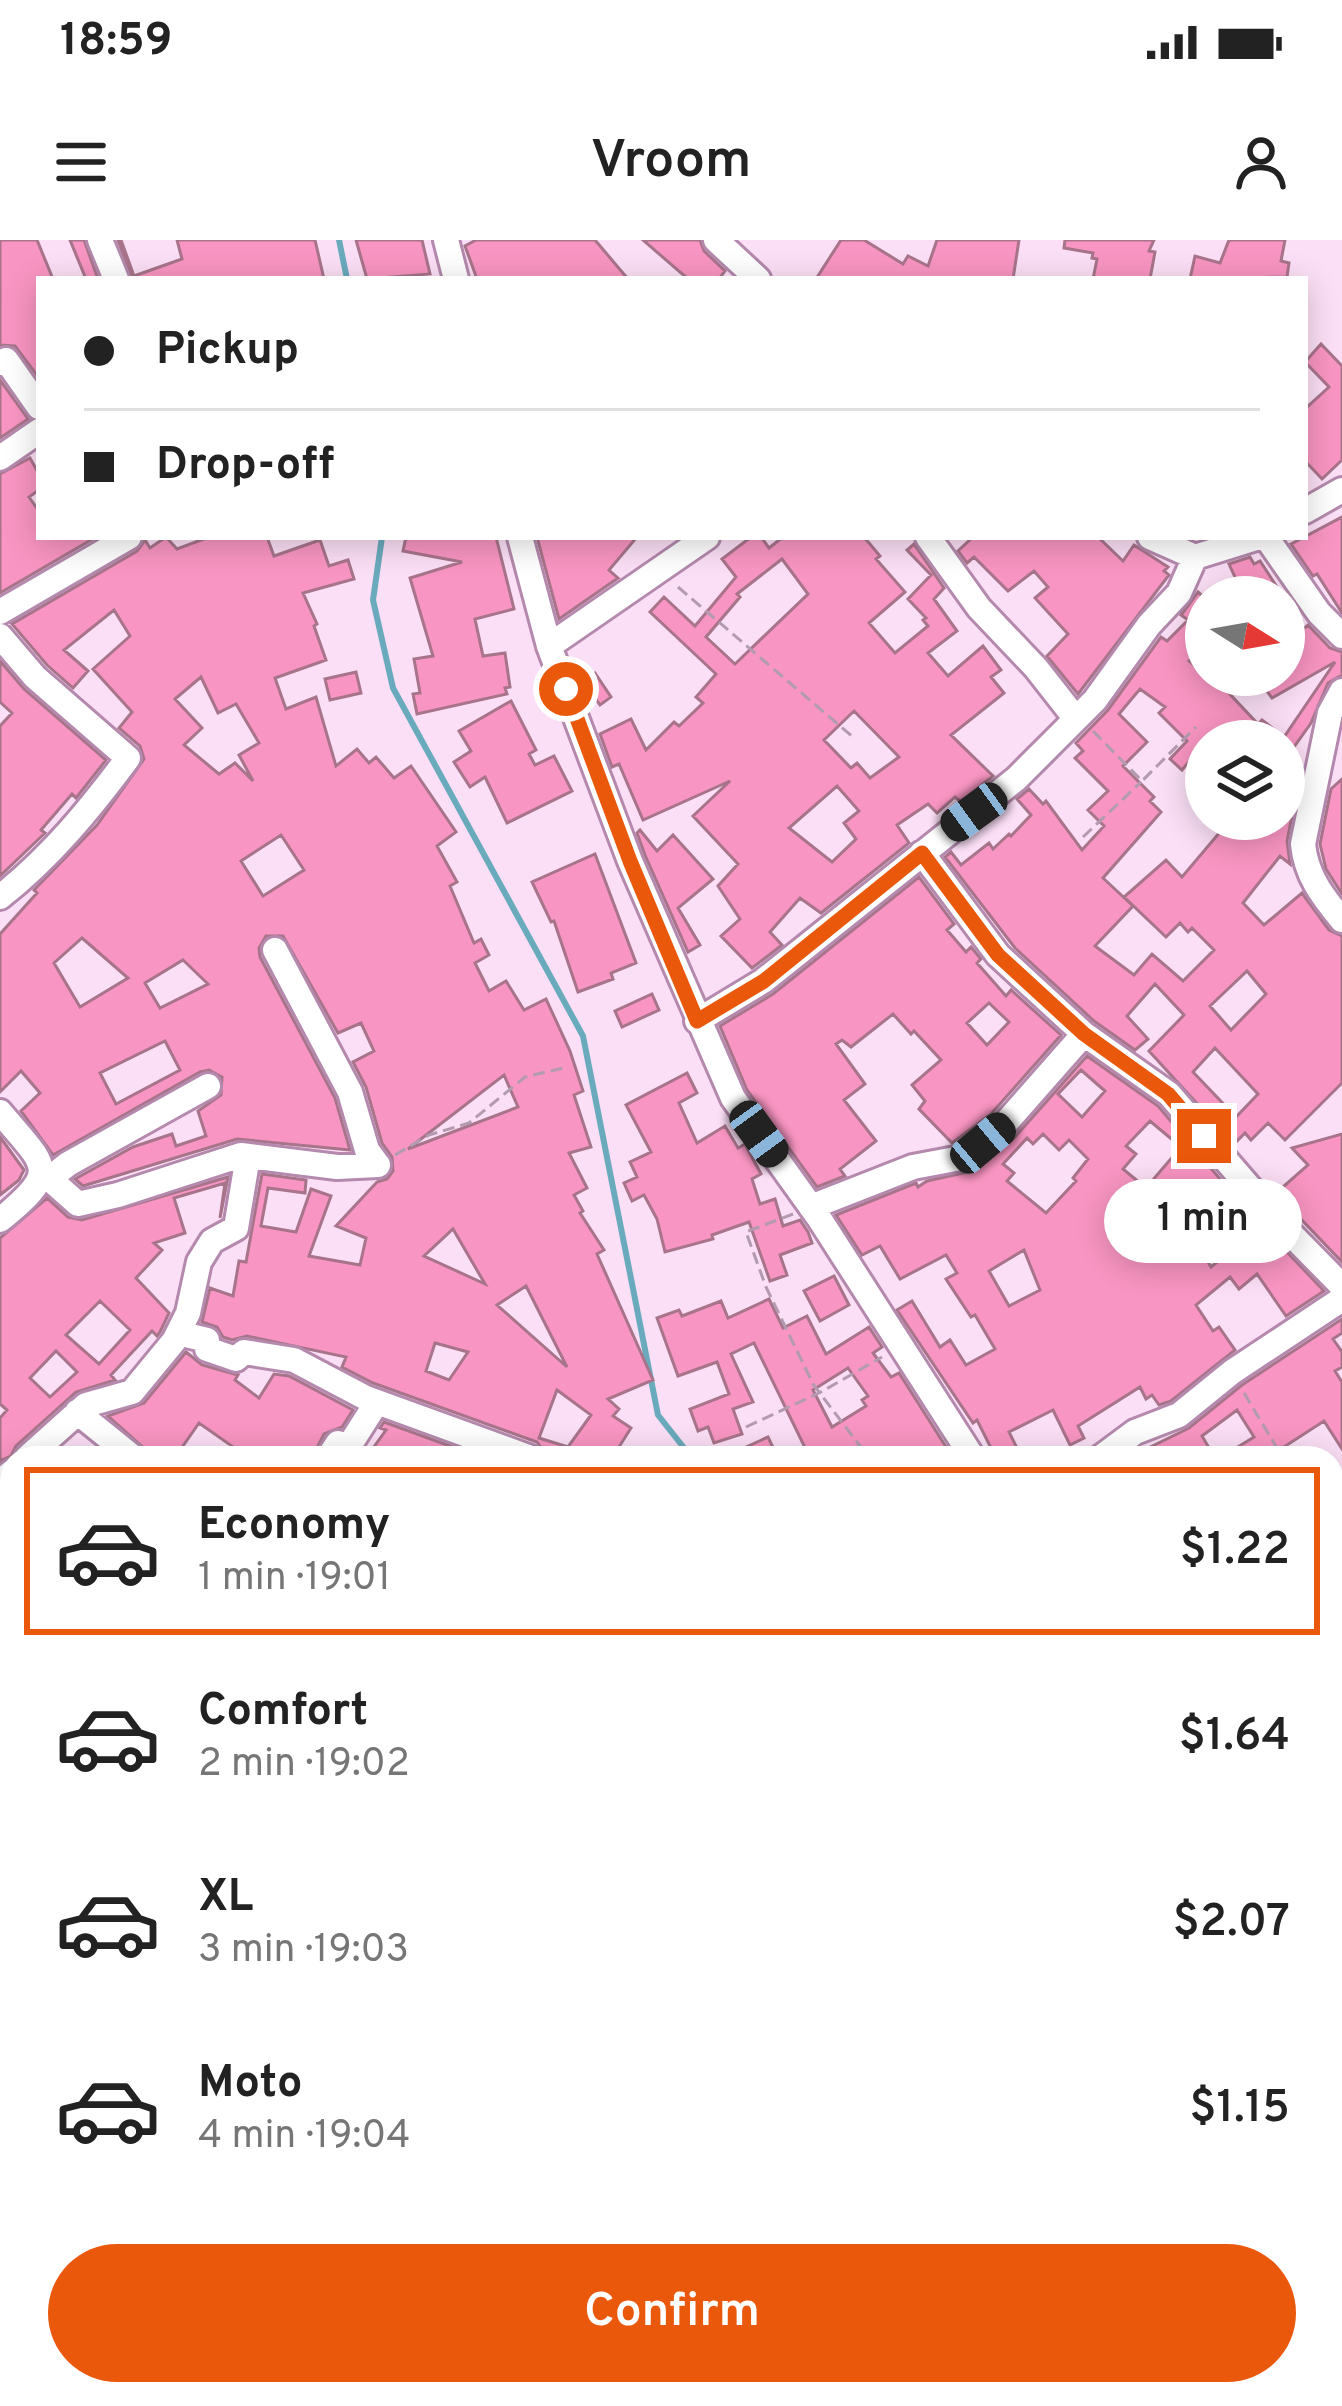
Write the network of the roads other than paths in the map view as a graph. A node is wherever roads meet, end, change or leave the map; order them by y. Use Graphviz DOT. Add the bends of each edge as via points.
graph roads {
  1 [pos="100,240"];
  2 [pos="446,240"];
  3 [pos="716,240"];
  4 [pos="115,276"];
  5 [pos="455,276"];
  6 [pos="755,276"];
  7 [pos="0,363"];
  8 [pos="36,403"];
  9 [pos="36,432"];
  10 [pos="0,458"];
  11 [pos="1342,490"];
  12 [pos="1308,510"];
  13 [pos="124,540"];
  14 [pos="521,540"];
  15 [pos="703,540"];
  16 [pos="930,540"];
  17 [pos="1157,540"];
  18 [pos="1253,540"];
  19 [pos="1265,540"];
  20 [pos="1195,557"];
  21 [pos="0,612"];
  22 [pos="0,636"];
  23 [pos="1342,636"];
  24 [pos="550,646"];
  25 [pos="1342,691"];
  26 [pos="1078,718"];
  27 [pos="922,853"];
  28 [pos="0,897"];
  29 [pos="1342,920"];
  30 [pos="275,950"];
  31 [pos="697,1021"];
  32 [pos="1084,1034"];
  33 [pos="208,1086"];
  34 [pos="0,1112"];
  35 [pos="248,1156"];
  36 [pos="46,1176"];
  37 [pos="811,1207"];
  38 [pos="0,1220"];
  39 [pos="1342,1286"];
  40 [pos="1342,1299"];
  41 [pos="178,1333"];
  42 [pos="377,1402"];
  43 [pos="77,1412"];
  44 [pos="40,1446"];
  45 [pos="119,1446"];
  46 [pos="349,1446"];
  47 [pos="498,1446"];
  48 [pos="965,1446"];
  49 [pos="1117,1446"];
  1 -- 4 [label="street"];
  2 -- 5 [label="street"];
  3 -- 6 [label="street"];
  7 -- 8 [label="street" via="6,360"];
  9 -- 10 [label="street"];
  11 -- 12 [label="street"];
  13 -- 21 [label="street"];
  14 -- 24 [label="street"];
  15 -- 24 [label="street"];
  16 -- 26 [label="street"];
  17 -- 20 [label="street"];
  18 -- 20 [label="street"];
  19 -- 23 [label="street"];
  20 -- 26 [label="street" via="1179,593"];
  22 -- 28 [label="street" via="128,758 89,811"];
  24 -- 31 [label="street"];
  25 -- 29 [label="street" via="1330,713 1304,844 1314,884"];
  26 -- 27 [label="street" via="1008,787"];
  27 -- 31 [label="street" via="764,981"];
  27 -- 32 [label="street" via="998,955"];
  30 -- 35 [label="street" via="350,1092 378,1165"];
  31 -- 37 [label="street" via="733,1098"];
  32 -- 37 [label="street" via="966,1157 914,1167"];
  32 -- 39 [label="street" via="1168,1094"];
  33 -- 36 [label="street"];
  34 -- 36 [label="street"];
  35 -- 36 [label="street" via="78,1204"];
  35 -- 41 [label="street" via="236,1228 212,1241 200,1262"];
  36 -- 38 [label="street"];
  37 -- 48 [label="street"];
  40 -- 49 [label="street" via="1179,1415"];
  41 -- 42 [label="street" via="236,1359 244,1352 294,1360"];
  41 -- 43 [label="street" via="132,1392"];
  42 -- 46 [label="street"];
  42 -- 47 [label="street"];
  43 -- 44 [label="street"];
  43 -- 45 [label="street"];
}
